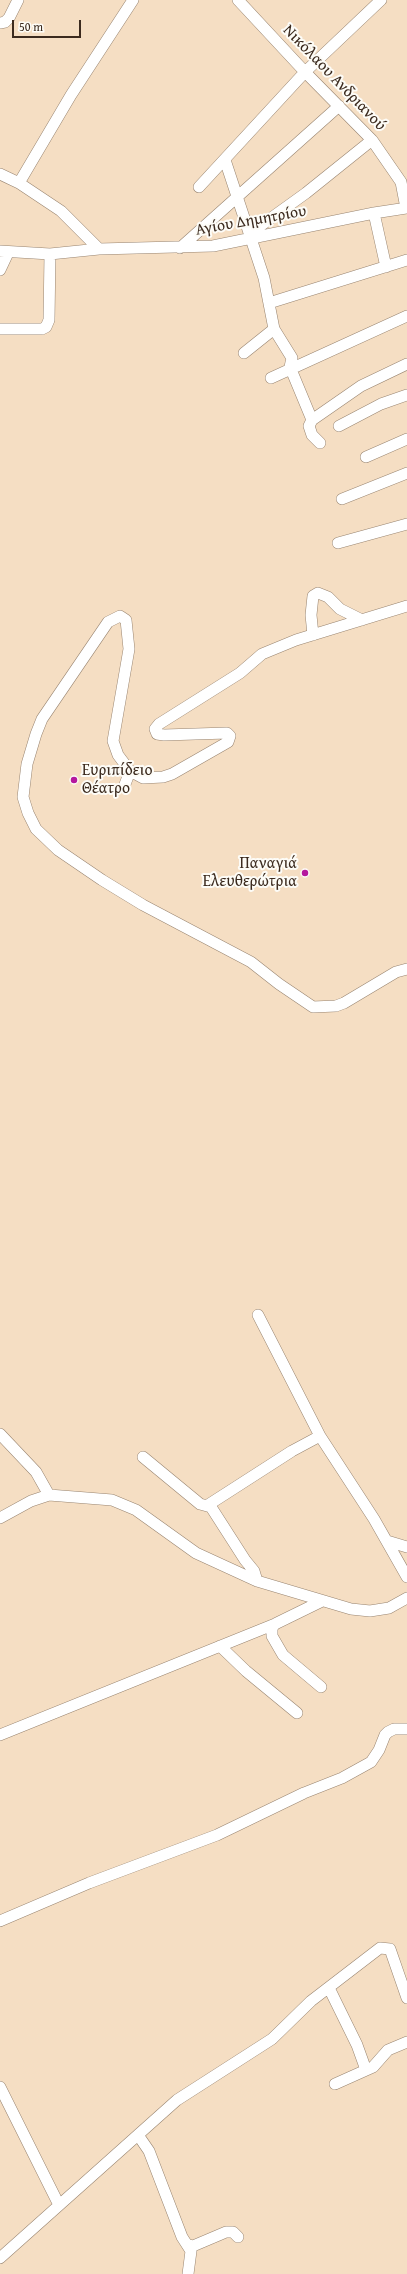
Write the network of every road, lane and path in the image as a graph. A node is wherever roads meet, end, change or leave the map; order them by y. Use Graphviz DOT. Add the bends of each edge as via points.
graph roads {
  1 [pos="18,0"];
  2 [pos="133,0"];
  3 [pos="238,0"];
  4 [pos="381,0"];
  5 [pos="0,23"];
  6 [pos="304,72"];
  7 [pos="339,106"];
  8 [pos="372,140"];
  9 [pos="225,160"];
  10 [pos="0,174"];
  11 [pos="404,182"];
  12 [pos="19,183"];
  13 [pos="199,188"];
  14 [pos="237,198"];
  15 [pos="406,208"];
  16 [pos="374,213"];
  17 [pos="250,237"];
  18 [pos="180,248"];
  19 [pos="99,249"];
  20 [pos="4,252"];
  21 [pos="50,254"];
  22 [pos="407,260"];
  23 [pos="386,267"];
  24 [pos="0,270"];
  25 [pos="269,304"];
  26 [pos="407,316"];
  27 [pos="274,329"];
  28 [pos="0,330"];
  29 [pos="244,353"];
  30 [pos="407,364"];
  31 [pos="290,367"];
  32 [pos="271,378"];
  33 [pos="407,395"];
  34 [pos="312,420"];
  35 [pos="339,426"];
  36 [pos="407,439"];
  37 [pos="320,443"];
  38 [pos="366,457"];
  39 [pos="407,473"];
  40 [pos="342,499"];
  41 [pos="407,524"];
  42 [pos="338,543"];
  43 [pos="406,609"];
  44 [pos="362,620"];
  45 [pos="313,635"];
  46 [pos="130,771"];
  47 [pos="124,787"];
  48 [pos="407,969"];
  49 [pos="258,1315"];
  50 [pos="320,1436"];
  51 [pos="2,1439"];
  52 [pos="143,1457"];
  53 [pos="49,1495"];
  54 [pos="208,1505"];
  55 [pos="0,1518"];
  56 [pos="387,1541"];
  57 [pos="407,1547"];
  58 [pos="407,1577"];
  59 [pos="257,1581"];
  60 [pos="407,1598"];
  61 [pos="322,1601"];
  62 [pos="275,1624"];
  63 [pos="220,1646"];
  64 [pos="321,1687"];
  65 [pos="297,1714"];
  66 [pos="407,1729"];
  67 [pos="0,1735"];
  68 [pos="0,1922"];
  69 [pos="329,1988"];
  70 [pos="407,1998"];
  71 [pos="407,2042"];
  72 [pos="366,2070"];
  73 [pos="335,2084"];
  74 [pos="0,2087"];
  75 [pos="138,2135"];
  76 [pos="59,2205"];
  77 [pos="238,2237"];
  78 [pos="188,2246"];
  79 [pos="0,2258"];
  80 [pos="188,2274"];
  1 -- 5 [label="street" via="5,22"];
  2 -- 12 [label="street" via="71,95"];
  3 -- 6 [label="street, Νικόλαου Ανδριανού"];
  4 -- 6 [label="street"];
  6 -- 7 [label="street, Νικόλαου Ανδριανού"];
  6 -- 9 [label="street"];
  7 -- 8 [label="street, Νικόλαου Ανδριανού"];
  7 -- 14 [label="street"];
  8 -- 11 [label="street, Νικόλαου Ανδριανού"];
  8 -- 17 [label="street"];
  9 -- 13 [label="street"];
  9 -- 14 [label="street"];
  10 -- 12 [label="street"];
  11 -- 15 [label="street"];
  12 -- 19 [label="street" via="61,211"];
  14 -- 17 [label="street"];
  14 -- 18 [label="street"];
  15 -- 16 [label="street, Αγίου Δημητρίου"];
  16 -- 17 [label="street, Αγίου Δημητρίου"];
  16 -- 23 [label="street"];
  17 -- 18 [label="street, Αγίου Δημητρίου" via="213,246"];
  17 -- 25 [label="street" via="264,278"];
  18 -- 19 [label="street, Αγίου Δημητρίου"];
  19 -- 21 [label="street, Αγίου Δημητρίου"];
  20 -- 21 [label="street, Αγίου Δημητρίου"];
  20 -- 24 [label="street"];
  21 -- 28 [label="street" via="46,327"];
  22 -- 23 [label="street"];
  23 -- 25 [label="street"];
  25 -- 27 [label="street"];
  26 -- 31 [label="street"];
  27 -- 29 [label="street"];
  27 -- 31 [label="street" via="292,358"];
  30 -- 34 [label="street" via="362,386"];
  31 -- 32 [label="street"];
  31 -- 34 [label="street"];
  33 -- 35 [label="street" via="381,404"];
  34 -- 37 [label="street" via="309,426 312,435"];
  36 -- 38 [label="street"];
  39 -- 40 [label="street"];
  41 -- 42 [label="street"];
  43 -- 44 [label="street"];
  44 -- 45 [label="street"];
  44 -- 45 [label="street" via="340,609 328,597 318,593 313,596"];
  45 -- 46 [label="street" via="262,654 240,673 155,729 157,734 164,735 227,733 230,736 228,742 172,774 162,777 143,778"];
  46 -- 47 [label="street"];
  46 -- 48 [label="street" via="118,755 113,741 129,649 126,620 120,616 108,622 42,719 36,734 26,764 23,797 36,829 58,850 102,880 143,905 251,962 313,1007 344,1003 371,989 391,974"];
  49 -- 50 [label="street"];
  50 -- 54 [label="street"];
  50 -- 56 [label="street"];
  51 -- 53 [label="street" via="36,1472"];
  52 -- 54 [label="street" via="200,1504"];
  53 -- 55 [label="street"];
  53 -- 59 [label="street" via="97,1498 122,1503 196,1553"];
  54 -- 59 [label="street" via="254,1571"];
  56 -- 57 [label="street"];
  56 -- 58 [label="street"];
  59 -- 61 [label="street"];
  60 -- 61 [label="street" via="389,1608 370,1611"];
  61 -- 62 [label="street"];
  62 -- 63 [label="street"];
  62 -- 64 [label="street" via="272,1636 283,1656"];
  63 -- 65 [label="street"];
  63 -- 67 [label="street"];
  66 -- 68 [label="street" via="394,1729 385,1734 371,1762 342,1778 304,1793 217,1835 89,1883"];
  69 -- 70 [label="street" via="380,1948 386,1948 390,1949 395,1958"];
  69 -- 72 [label="street" via="357,2045"];
  69 -- 75 [label="street" via="302,2008 272,2039 177,2100"];
  71 -- 72 [label="street" via="388,2050 373,2067"];
  72 -- 73 [label="street"];
  74 -- 76 [label="street"];
  75 -- 76 [label="street"];
  75 -- 78 [label="street" via="149,2151 182,2237"];
  76 -- 79 [label="street"];
  77 -- 78 [label="street" via="232,2232 226,2232"];
  78 -- 80 [label="street" via="191,2256"];
}
